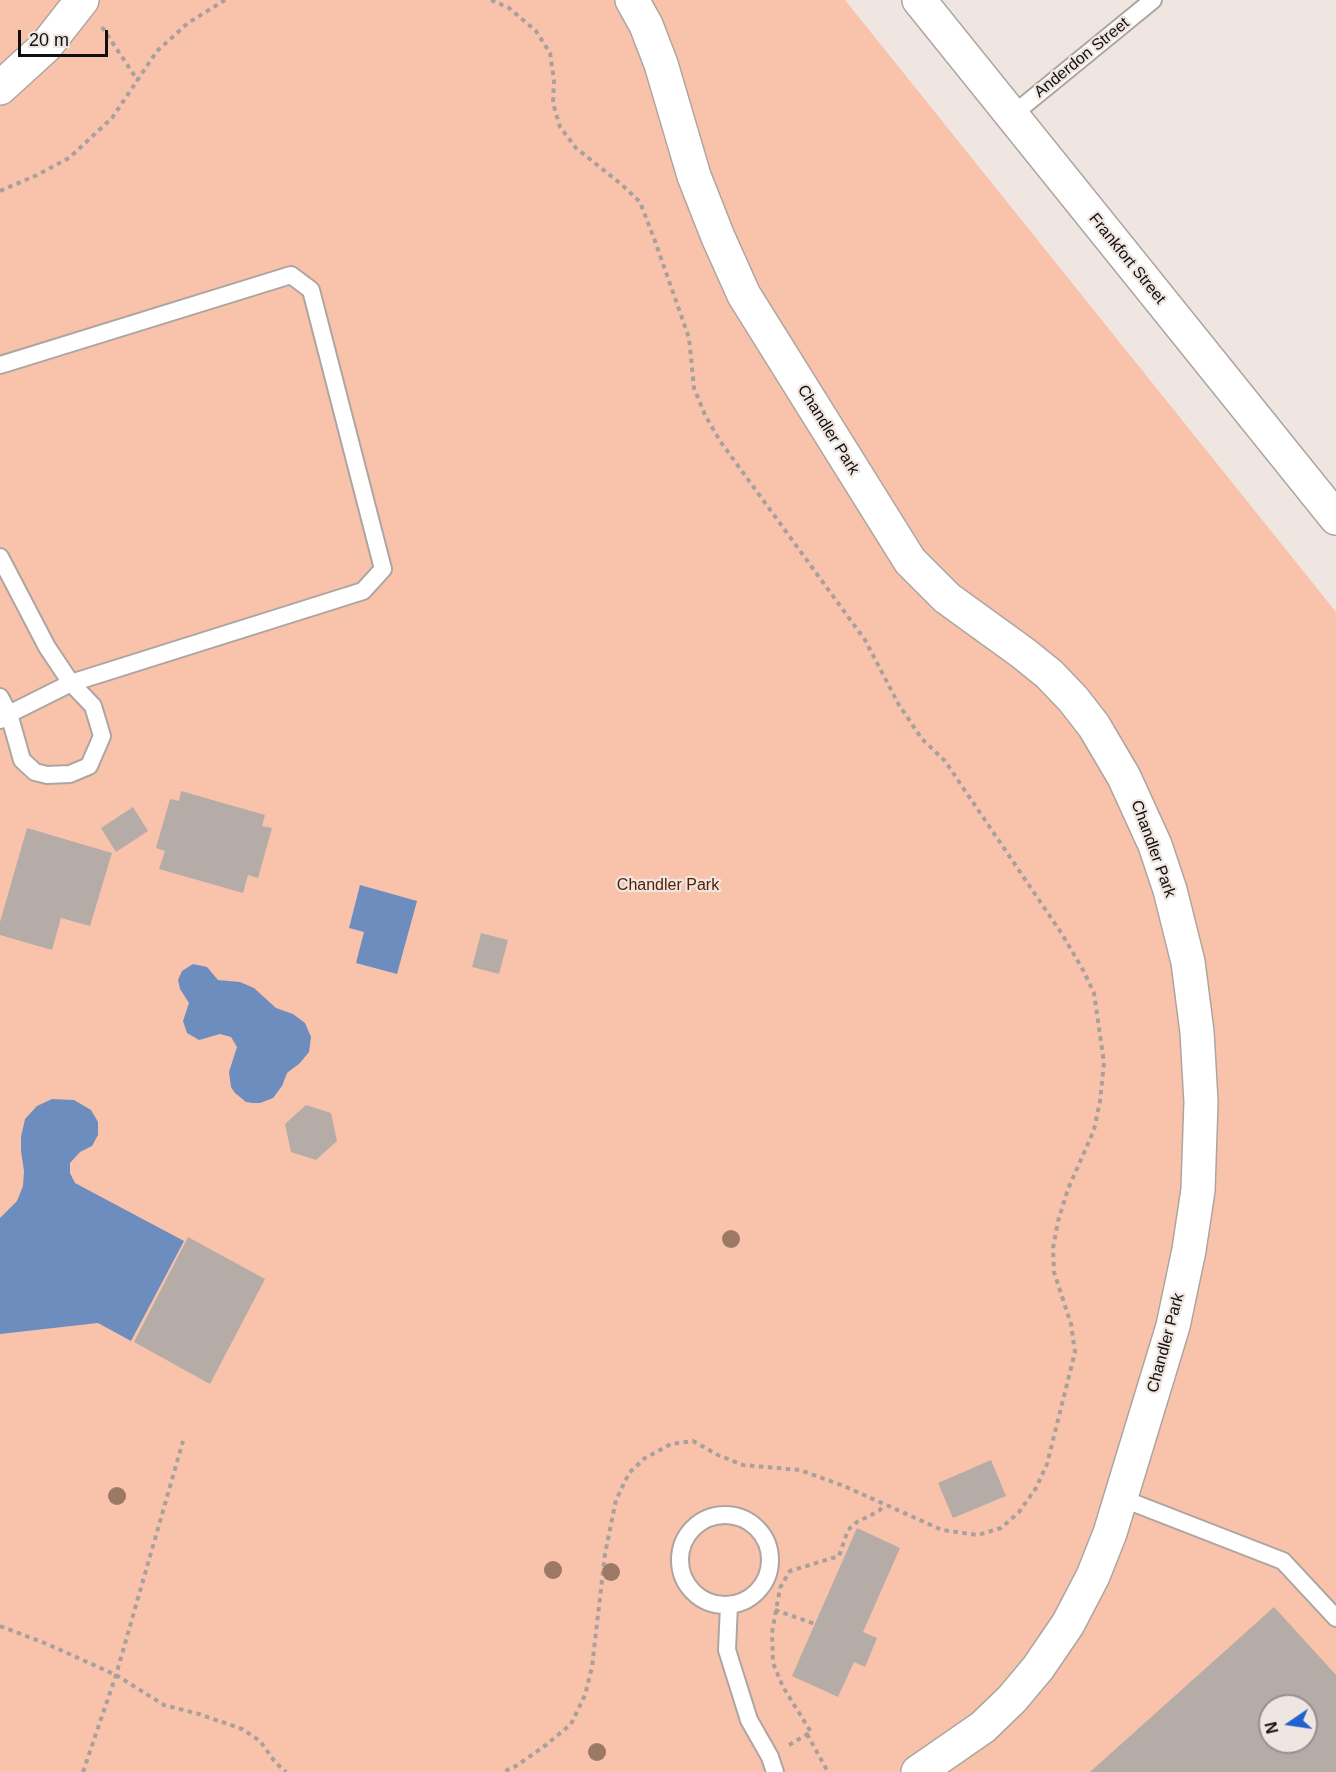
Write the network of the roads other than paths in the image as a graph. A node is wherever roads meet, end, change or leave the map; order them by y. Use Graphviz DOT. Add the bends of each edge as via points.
graph roads {
  1 [pos="632,0"];
  2 [pos="919,0"];
  3 [pos="1153,0"];
  4 [pos="90,9"];
  5 [pos="0,88"];
  6 [pos="1011,116"];
  7 [pos="0,365"];
  8 [pos="1336,518"];
  9 [pos="0,557"];
  10 [pos="71,683"];
  11 [pos="0,697"];
  12 [pos="4,717"];
  13 [pos="1121,1498"];
  14 [pos="729,1605"];
  15 [pos="1336,1618"];
  16 [pos="772,1764"];
  17 [pos="918,1772"];
  1 -- 13 [label="street, Chandler Park" via="661,64 694,176 717,237 744,295 910,561 948,598 1049,674 1094,726 1137,802 1170,890 1188,962 1197,1032 1201,1102 1198,1190 1173,1326"];
  2 -- 6 [label="street, Frankfort Street"];
  3 -- 6 [label="lane, Anderdon Street"];
  4 -- 5 [label="street"];
  6 -- 8 [label="street, Frankfort Street"];
  7 -- 10 [label="lane" via="291,275 311,290 383,569 363,591"];
  9 -- 10 [label="lane" via="47,647"];
  10 -- 12 [label="lane"];
  10 -- 12 [label="lane" via="93,706 102,736 89,766 70,774 35,772 22,760"];
  11 -- 12 [label="lane"];
  13 -- 15 [label="lane" via="1283,1561"];
  13 -- 17 [label="street, Chandler Park" via="1093,1576 1068,1624 1038,1668 983,1727"];
  14 -- 14 [label="lane" via="758,1590 770,1562 762,1534 738,1517 724,1515 696,1525 686,1536 680,1564 692,1591 704,1600"];
  14 -- 16 [label="lane" via="727,1650 749,1720"];
}
